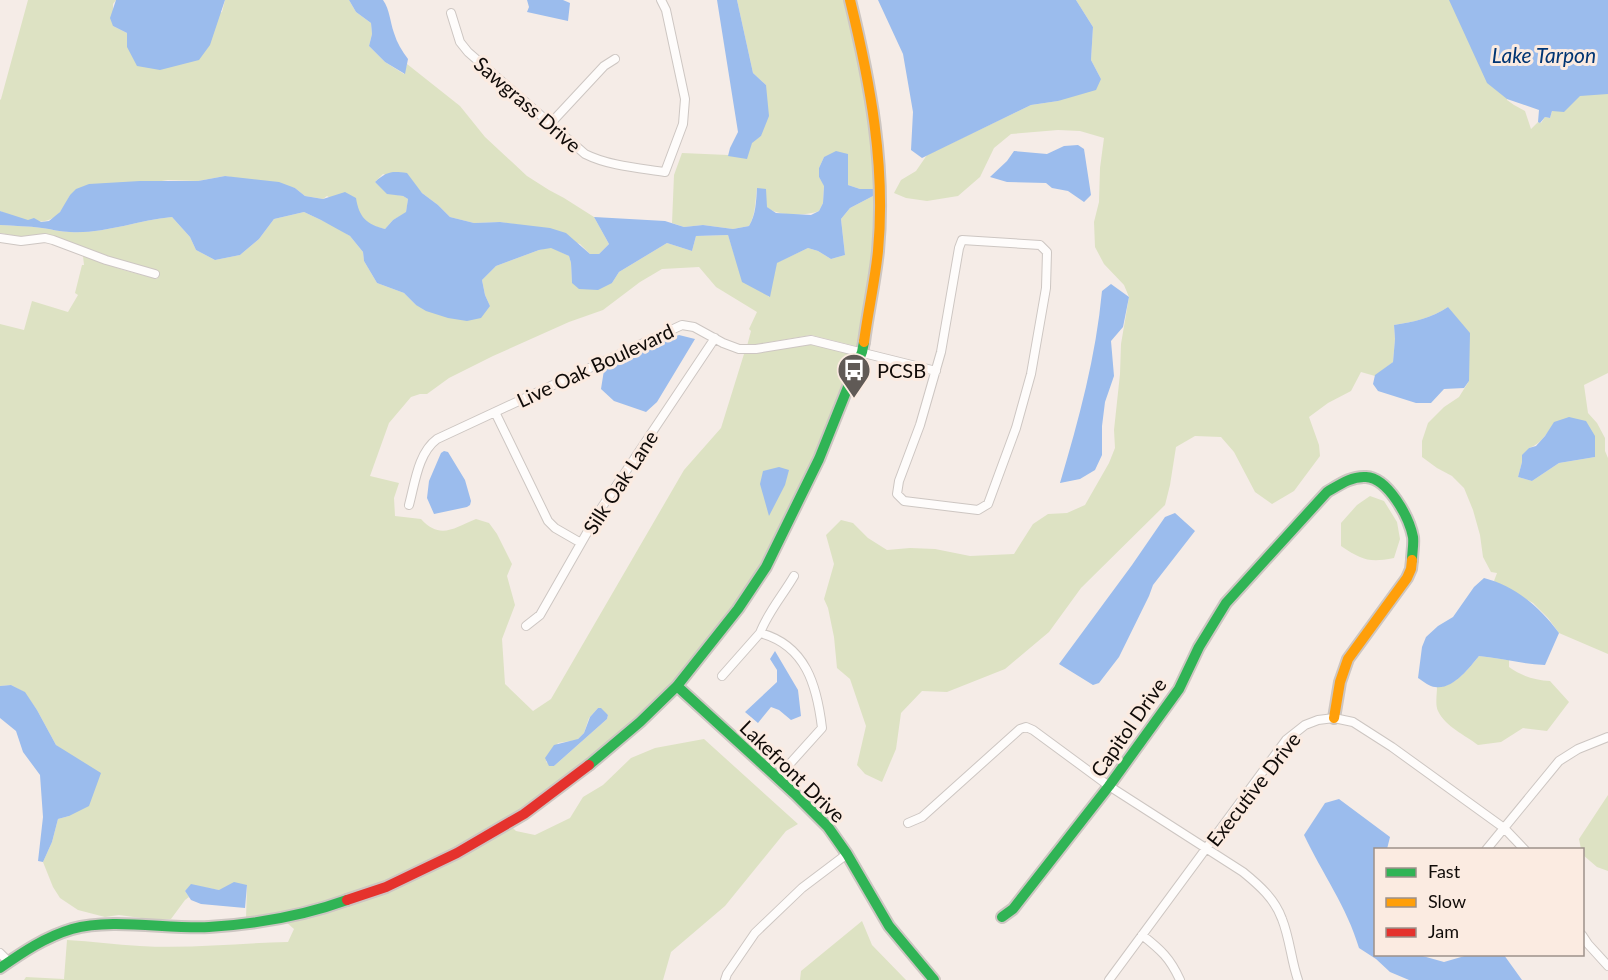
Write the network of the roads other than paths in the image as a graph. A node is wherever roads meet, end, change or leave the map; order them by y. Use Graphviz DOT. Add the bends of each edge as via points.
graph roads {
  1 [pos="661,0"];
  2 [pos="850,0"];
  3 [pos="451,12"];
  4 [pos="615,59"];
  5 [pos="550,124"];
  6 [pos="0,238"];
  7 [pos="154,274"];
  8 [pos="715,338"];
  9 [pos="862,352"];
  10 [pos="936,371"];
  11 [pos="495,412"];
  12 [pos="409,505"];
  13 [pos="580,543"];
  14 [pos="794,576"];
  15 [pos="526,626"];
  16 [pos="760,633"];
  17 [pos="722,676"];
  18 [pos="677,686"];
  19 [pos="1334,718"];
  20 [pos="1608,737"];
  21 [pos="777,778"];
  22 [pos="1109,786"];
  23 [pos="908,823"];
  24 [pos="1504,828"];
  25 [pos="1205,848"];
  26 [pos="1487,848"];
  27 [pos="1524,848"];
  28 [pos="848,854"];
  29 [pos="1002,917"];
  30 [pos="1143,935"];
  31 [pos="1584,938"];
  32 [pos="3,961"];
  33 [pos="1608,966"];
  34 [pos="725,980"];
  35 [pos="934,980"];
  36 [pos="1109,980"];
  37 [pos="1180,980"];
  38 [pos="1298,980"];
  1 -- 5 [label="street, Sawgrass Drive" via="686,99 683,124 665,172 596,159"];
  2 -- 9 [label="street" via="878,149 880,202 878,251"];
  3 -- 5 [label="street, Sawgrass Drive" via="460,42 468,52"];
  4 -- 5 [label="street"];
  6 -- 7 [label="street" via="45,238"];
  8 -- 9 [label="street, Live Oak Boulevard" via="739,349 812,340"];
  8 -- 11 [label="street, Live Oak Boulevard" via="694,327 675,327"];
  8 -- 13 [label="street, Silk Oak Lane"];
  9 -- 10 [label="street, Live Oak Boulevard"];
  9 -- 18 [label="street" via="819,459 766,567"];
  10 -- 10 [label="street" via="962,240 1040,245 1047,252 1046,288 1031,374 988,504 978,510 904,501 897,494"];
  11 -- 12 [label="street, Live Oak Boulevard" via="430,444"];
  11 -- 13 [label="street" via="548,521"];
  13 -- 15 [label="street, Silk Oak Lane" via="540,615"];
  14 -- 16 [label="street"];
  16 -- 17 [label="street"];
  16 -- 21 [label="street" via="772,636 795,652 807,669 820,708 822,728"];
  18 -- 21 [label="street, Lakefront Drive"];
  18 -- 32 [label="street" via="605,752 524,814 457,853 386,887 322,909 260,922 207,927 80,928 45,939"];
  19 -- 22 [label="street, Capitol Drive" via="1348,659 1411,569 1413,538 1407,518 1385,485 1366,477 1343,482 1327,492 1226,603 1179,689"];
  19 -- 24 [label="street" via="1353,722 1392,747"];
  19 -- 25 [label="street, Executive Drive" via="1305,725 1286,741"];
  20 -- 24 [label="street" via="1559,761"];
  21 -- 28 [label="street, Lakefront Drive" via="828,827"];
  22 -- 23 [label="street" via="1026,727 922,817"];
  22 -- 25 [label="street"];
  22 -- 29 [label="street, Capitol Drive" via="1013,909"];
  24 -- 26 [label="street"];
  24 -- 27 [label="street"];
  25 -- 30 [label="street, Executive Drive"];
  25 -- 38 [label="street" via="1243,872 1269,896 1282,919"];
  28 -- 34 [label="street" via="802,888 755,933"];
  28 -- 35 [label="street, Lakefront Drive" via="889,926"];
  30 -- 36 [label="street, Executive Drive"];
  30 -- 37 [label="street" via="1172,963"];
  31 -- 33 [label="street"];
}
